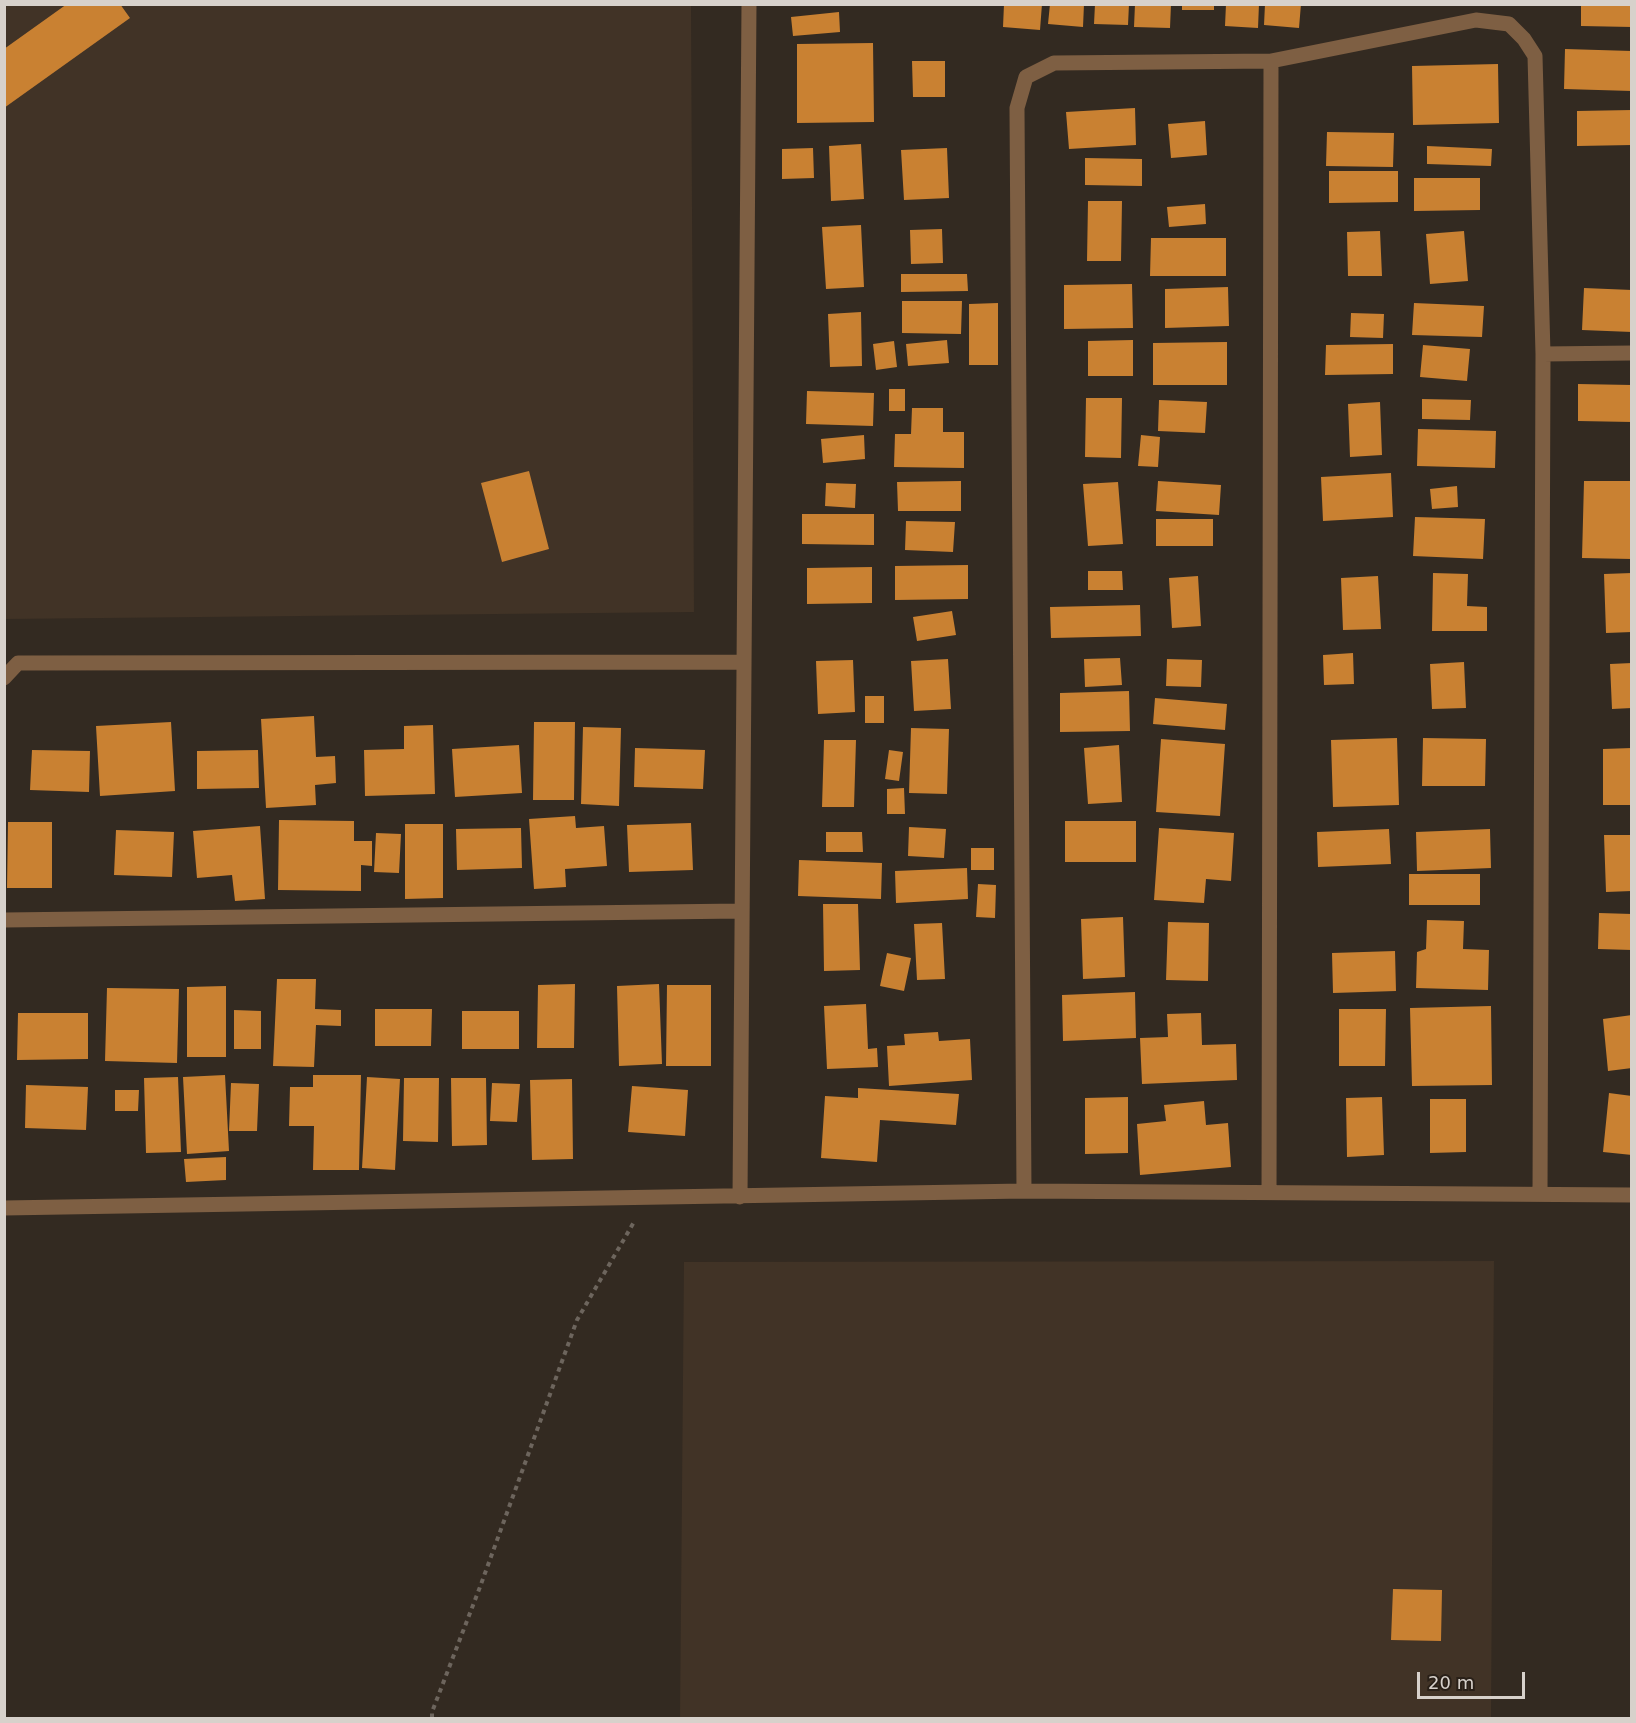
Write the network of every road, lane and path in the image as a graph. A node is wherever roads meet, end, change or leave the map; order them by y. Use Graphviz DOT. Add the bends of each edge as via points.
graph roads {
  1 [pos="749,4"];
  2 [pos="1271,61"];
  3 [pos="1632,353"];
  4 [pos="1543,354"];
  5 [pos="744,662"];
  6 [pos="4,678"];
  7 [pos="741,911"];
  8 [pos="4,920"];
  9 [pos="1024,1191"];
  10 [pos="1269,1192"];
  11 [pos="1540,1193"];
  12 [pos="1632,1195"];
  13 [pos="740,1197"];
  14 [pos="648,1198"];
  15 [pos="4,1208"];
  16 [pos="432,1719"];
  1 -- 5 [label="street"];
  2 -- 4 [label="street" via="1476,20 1509,24 1524,39 1535,56"];
  2 -- 9 [label="street" via="1054,63 1026,77 1017,108"];
  2 -- 10 [label="street"];
  3 -- 4 [label="street"];
  4 -- 11 [label="street"];
  5 -- 6 [label="street" via="18,663"];
  5 -- 7 [label="street"];
  7 -- 8 [label="street"];
  7 -- 13 [label="street"];
  9 -- 10 [label="street"];
  9 -- 13 [label="street"];
  10 -- 11 [label="street"];
  11 -- 12 [label="street"];
  13 -- 14 [label="street"];
  14 -- 15 [label="street"];
  14 -- 16 [label="path" via="577,1320"];
}
